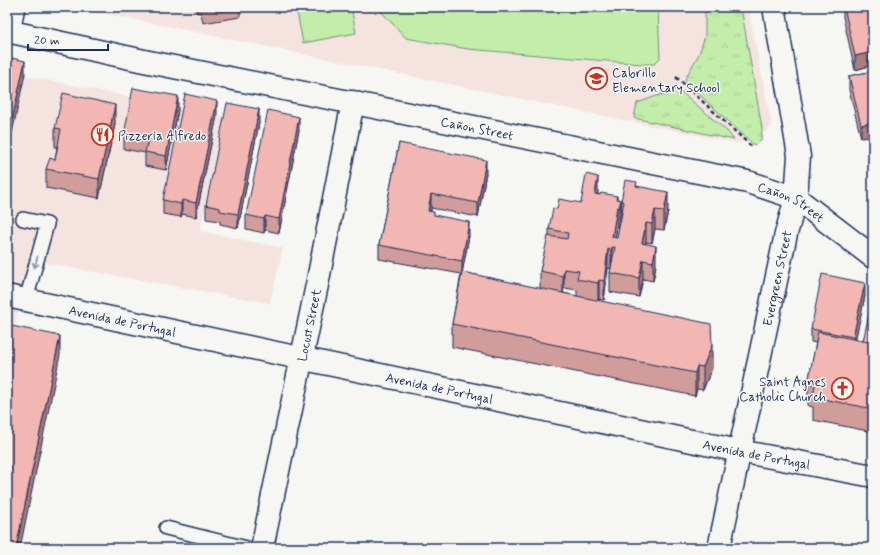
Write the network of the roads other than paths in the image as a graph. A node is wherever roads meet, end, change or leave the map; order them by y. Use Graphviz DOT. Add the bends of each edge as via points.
graph roads {
  1 [pos="18,7"];
  2 [pos="774,7"];
  3 [pos="10,32"];
  4 [pos="353,102"];
  5 [pos="796,198"];
  6 [pos="23,219"];
  7 [pos="873,256"];
  8 [pos="16,298"];
  9 [pos="301,359"];
  10 [pos="739,450"];
  11 [pos="873,476"];
  12 [pos="166,528"];
  13 [pos="247,548"];
  14 [pos="262,548"];
  15 [pos="719,548"];
  1 -- 3 [label="lane"];
  2 -- 5 [label="street, Evergreen Street" via="799,156"];
  3 -- 4 [label="street, Cañon Street"];
  4 -- 5 [label="street, Cañon Street" via="690,169 748,182"];
  4 -- 9 [label="street, Locust Street"];
  5 -- 7 [label="street, Cañon Street"];
  5 -- 10 [label="street, Evergreen Street"];
  6 -- 8 [label="lane, one-way" via="47,224"];
  8 -- 9 [label="street, Avenida de Portugal"];
  9 -- 10 [label="street, Avenida de Portugal"];
  9 -- 14 [label="street, Locust Street"];
  10 -- 11 [label="street, Avenida de Portugal"];
  10 -- 15 [label="street, Evergreen Street"];
  12 -- 13 [label="lane"];
}
